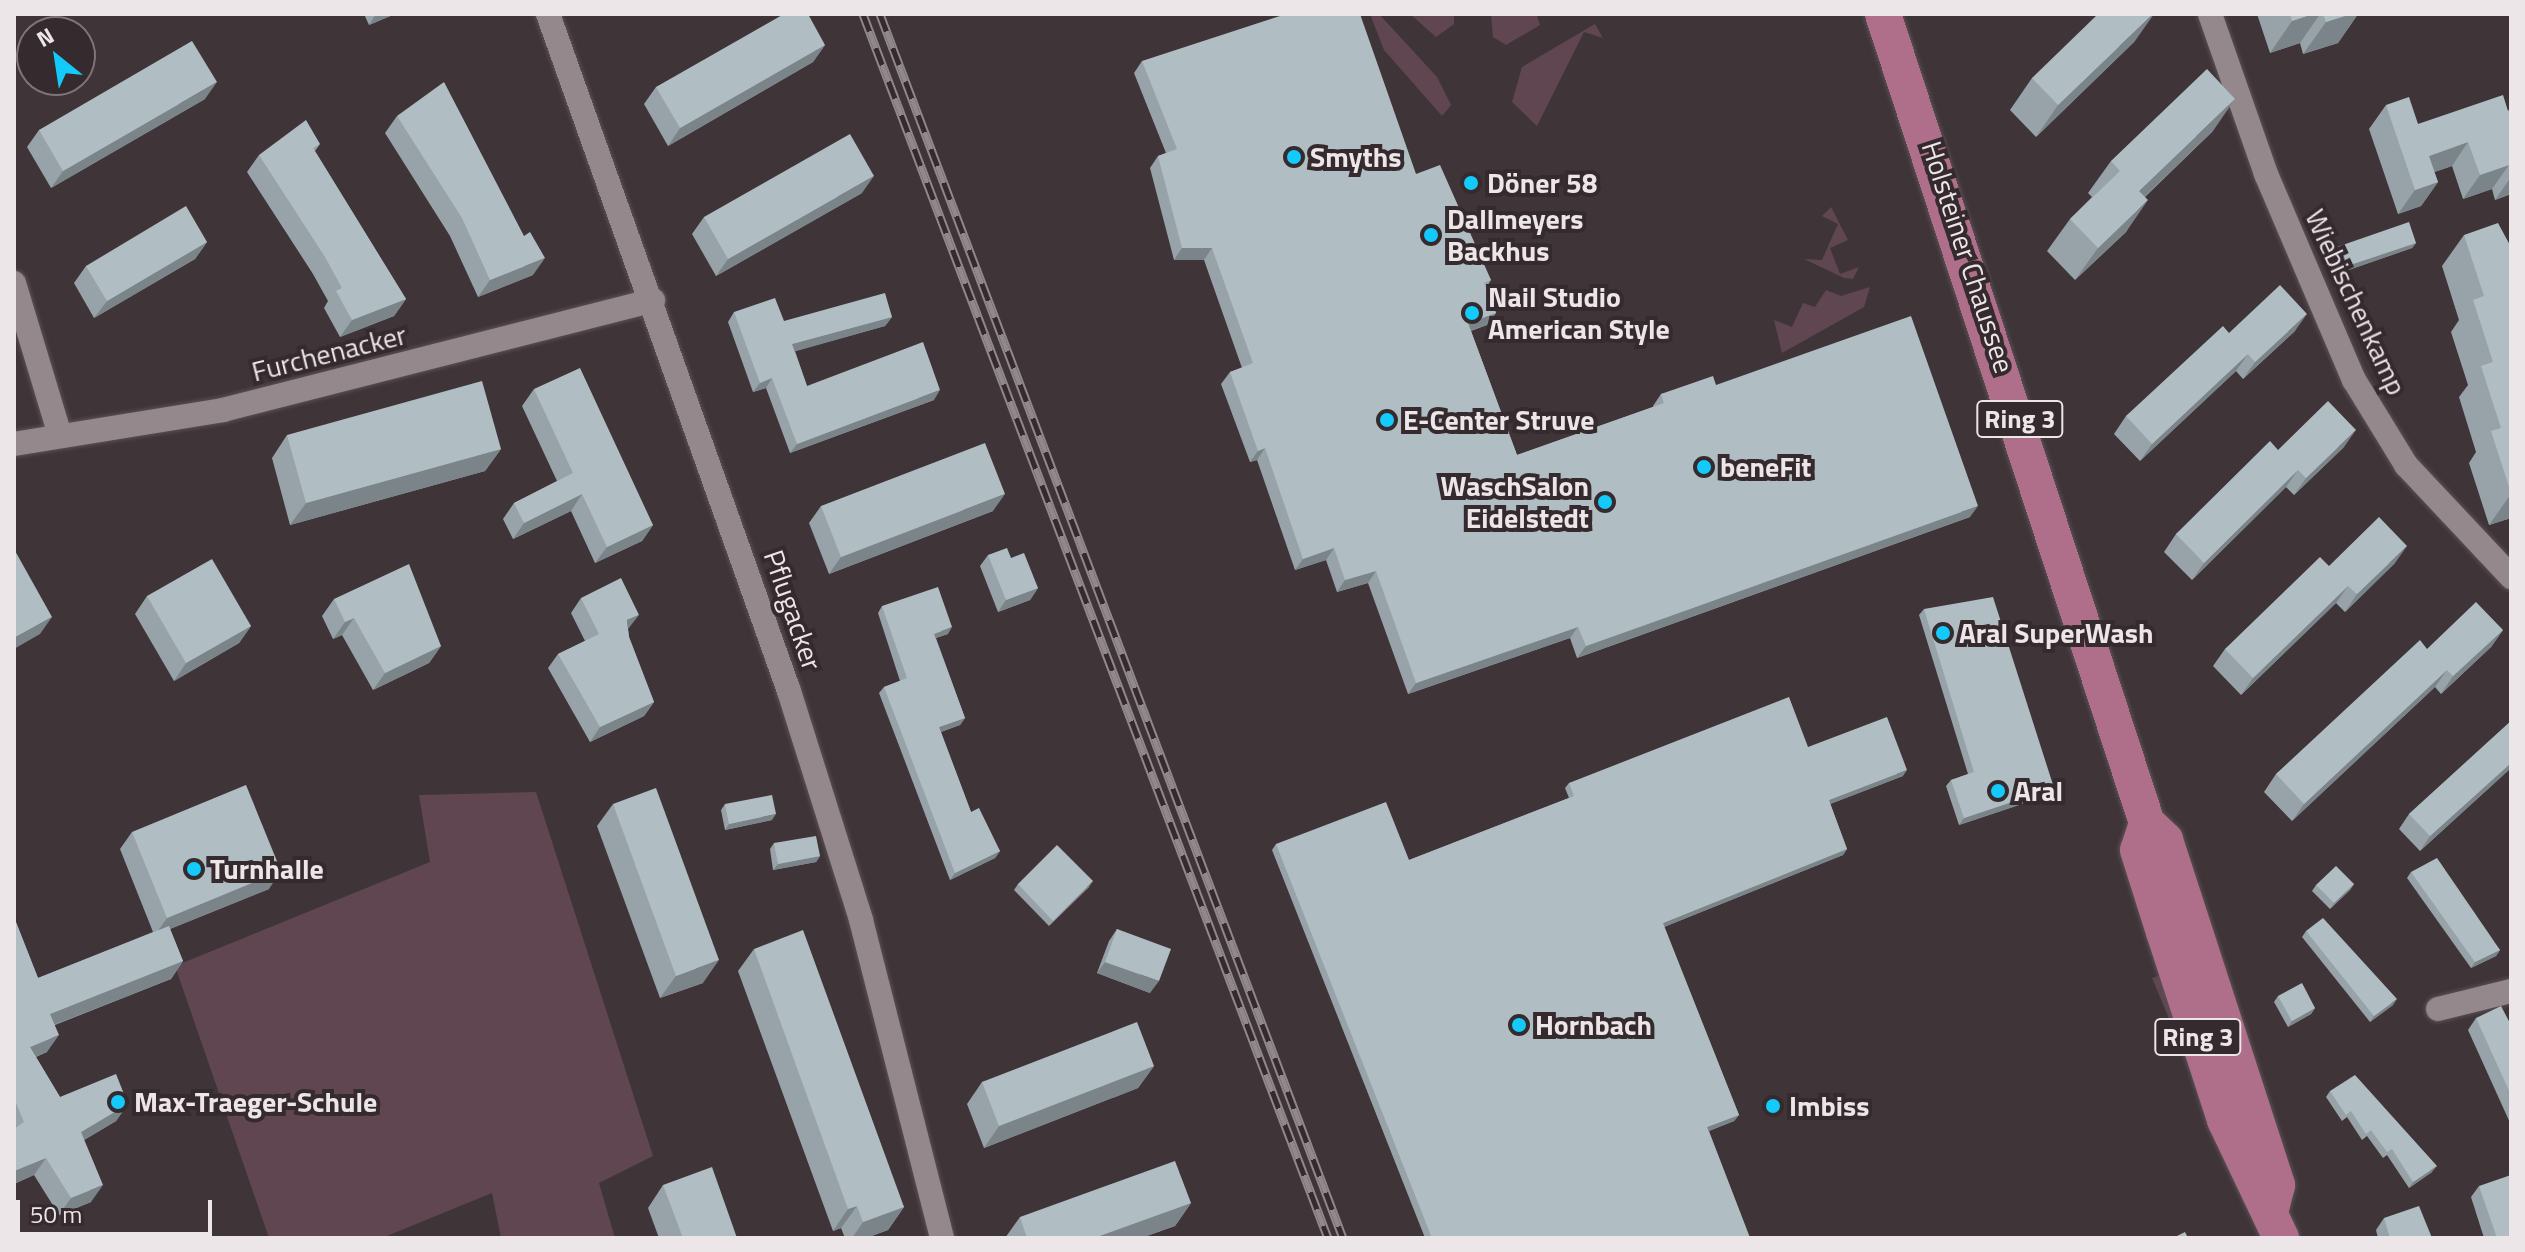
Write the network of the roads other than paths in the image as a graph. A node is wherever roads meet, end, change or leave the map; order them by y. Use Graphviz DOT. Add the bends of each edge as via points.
graph roads {
  1 [pos="548,14"];
  2 [pos="1883,14"];
  3 [pos="2210,14"];
  4 [pos="14,283"];
  5 [pos="653,300"];
  6 [pos="60,435"];
  7 [pos="14,444"];
  8 [pos="2511,577"];
  9 [pos="2147,823"];
  10 [pos="2511,991"];
  11 [pos="2438,1009"];
  12 [pos="2276,1223"];
  13 [pos="942,1238"];
  1 -- 5 [label="street, Pflugacker"];
  2 -- 9 [label="main road, Holsteiner Chaussee / Ring 3"];
  3 -- 8 [label="street, Wiebischenkamp" via="2266,174 2354,380 2406,465"];
  4 -- 6 [label="street"];
  5 -- 6 [label="street, Furchenacker" via="223,410"];
  5 -- 13 [label="street, Pflugacker" via="852,890"];
  6 -- 7 [label="street, Furchenacker"];
  9 -- 12 [label="main road, Holsteiner Chaussee / Ring 3" via="2168,850 2277,1185"];
  9 -- 12 [label="main road, Holsteiner Chaussee / Ring 3" via="2138,850 2171,954 2225,1120 2254,1190"];
  10 -- 11 [label="street"];
}
